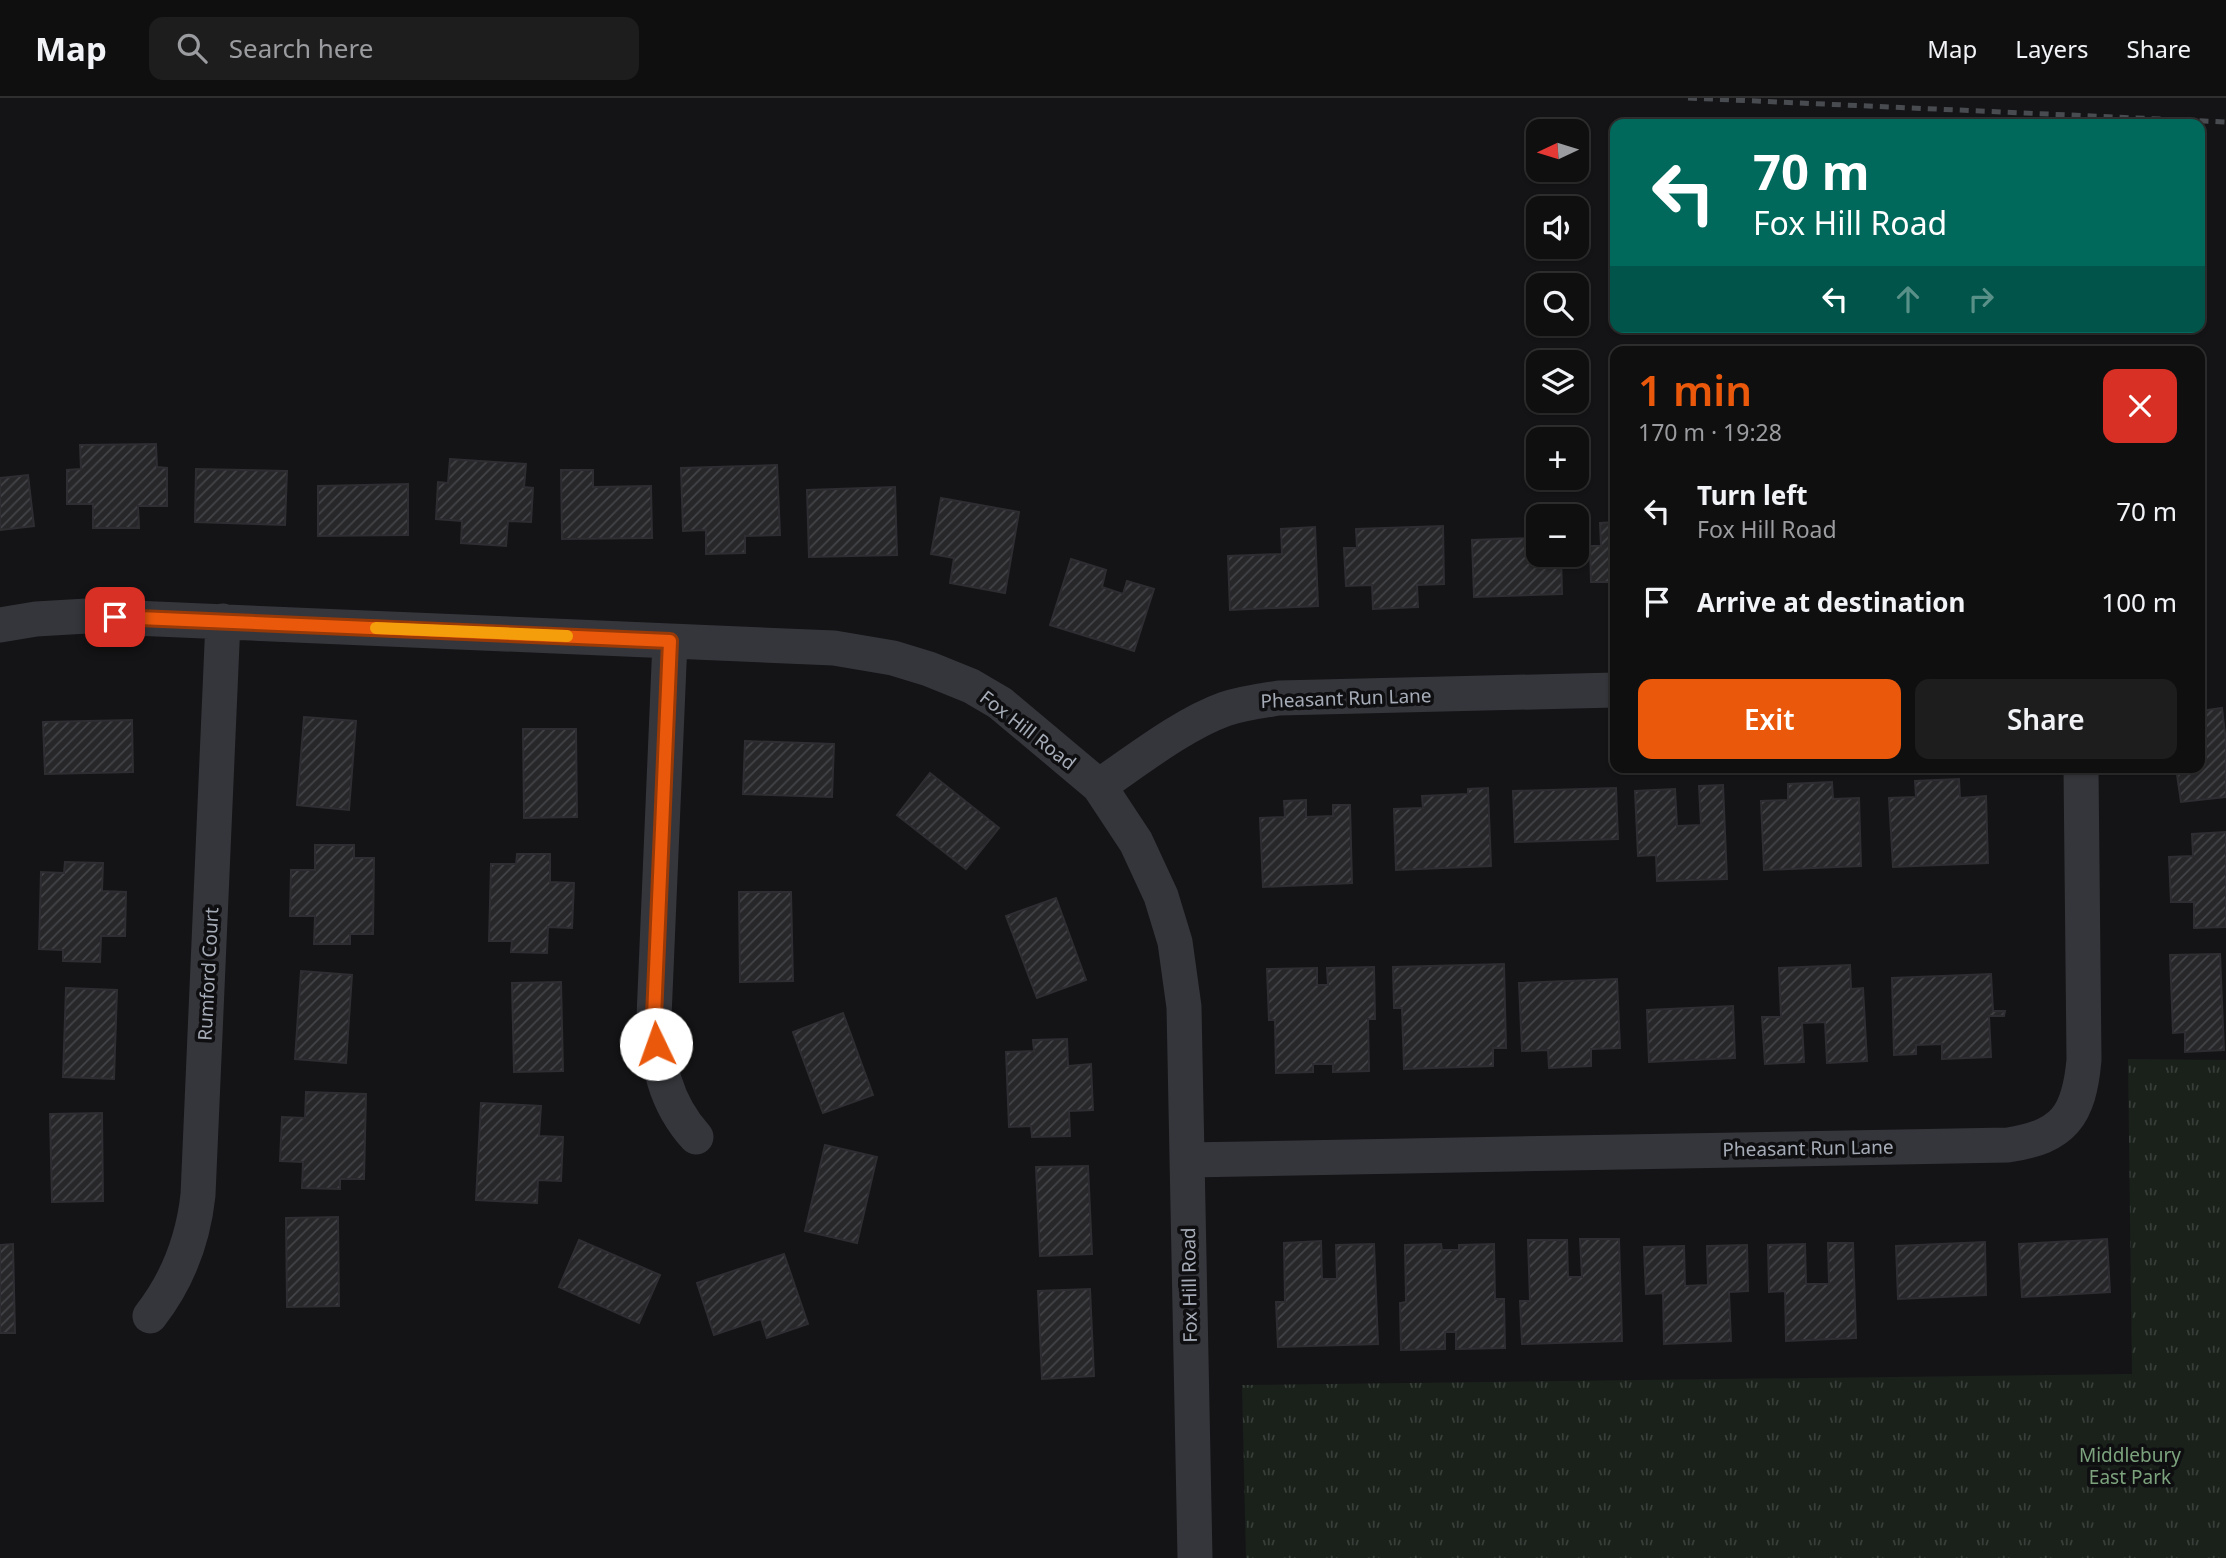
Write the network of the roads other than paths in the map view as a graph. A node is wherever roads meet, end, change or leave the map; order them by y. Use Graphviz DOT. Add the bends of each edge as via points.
graph roads {
  1 [pos="223,621"];
  2 [pos="0,625"];
  3 [pos="670,641"];
  4 [pos="1610,690"];
  5 [pos="2081,773"];
  6 [pos="1098,786"];
  7 [pos="696,1137"];
  8 [pos="1187,1160"];
  9 [pos="150,1316"];
  10 [pos="1195,1558"];
  1 -- 2 [label="street, Fox Hill Road" via="87,616"];
  1 -- 3 [label="street, Fox Hill Road"];
  1 -- 9 [label="street, Rumford Court" via="198,1195 189,1246"];
  3 -- 6 [label="street, Fox Hill Road" via="834,648 929,669 1000,703"];
  3 -- 7 [label="street" via="654,1017 665,1087 681,1121"];
  4 -- 6 [label="street, Pheasant Run Lane" via="1249,702 1198,722"];
  5 -- 8 [label="street, Pheasant Run Lane" via="2083,1072 2076,1106 2051,1134 2008,1145"];
  6 -- 8 [label="street, Fox Hill Road" via="1136,842 1161,896 1175,942 1184,1007"];
  8 -- 10 [label="street, Fox Hill Road"];
}
